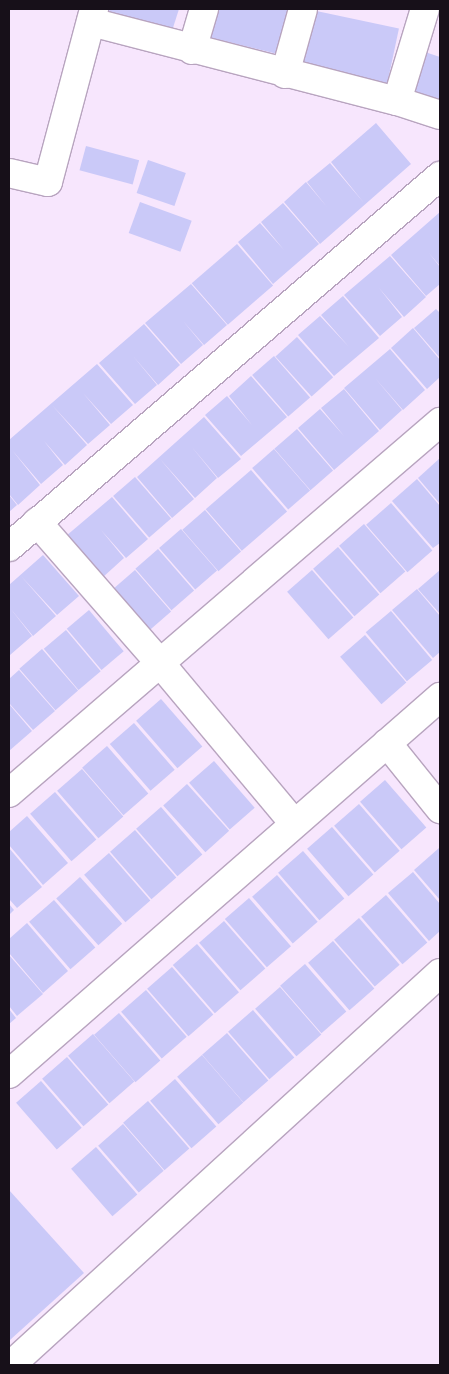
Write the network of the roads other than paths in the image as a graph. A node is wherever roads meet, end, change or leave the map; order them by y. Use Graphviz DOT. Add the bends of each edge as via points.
graph roads {
  1 [pos="204,9"];
  2 [pos="303,9"];
  3 [pos="426,9"];
  4 [pos="92,15"];
  5 [pos="192,50"];
  6 [pos="285,74"];
  7 [pos="397,101"];
  8 [pos="440,115"];
  9 [pos="9,173"];
  10 [pos="440,176"];
  11 [pos="440,422"];
  12 [pos="37,522"];
  13 [pos="9,547"];
  14 [pos="160,662"];
  15 [pos="440,696"];
  16 [pos="387,743"];
  17 [pos="9,793"];
  18 [pos="440,809"];
  19 [pos="294,823"];
  20 [pos="440,973"];
  21 [pos="9,1074"];
  22 [pos="10,1365"];
  1 -- 5 [label="street"];
  2 -- 6 [label="street"];
  3 -- 7 [label="street"];
  4 -- 5 [label="street"];
  4 -- 9 [label="street" via="48,182"];
  5 -- 6 [label="street"];
  6 -- 7 [label="street"];
  7 -- 8 [label="street"];
  10 -- 12 [label="street"];
  11 -- 14 [label="street"];
  12 -- 13 [label="street"];
  12 -- 14 [label="street"];
  14 -- 17 [label="street"];
  14 -- 19 [label="street"];
  15 -- 16 [label="street"];
  16 -- 18 [label="street"];
  16 -- 19 [label="street"];
  19 -- 21 [label="street"];
  20 -- 22 [label="street"];
}
